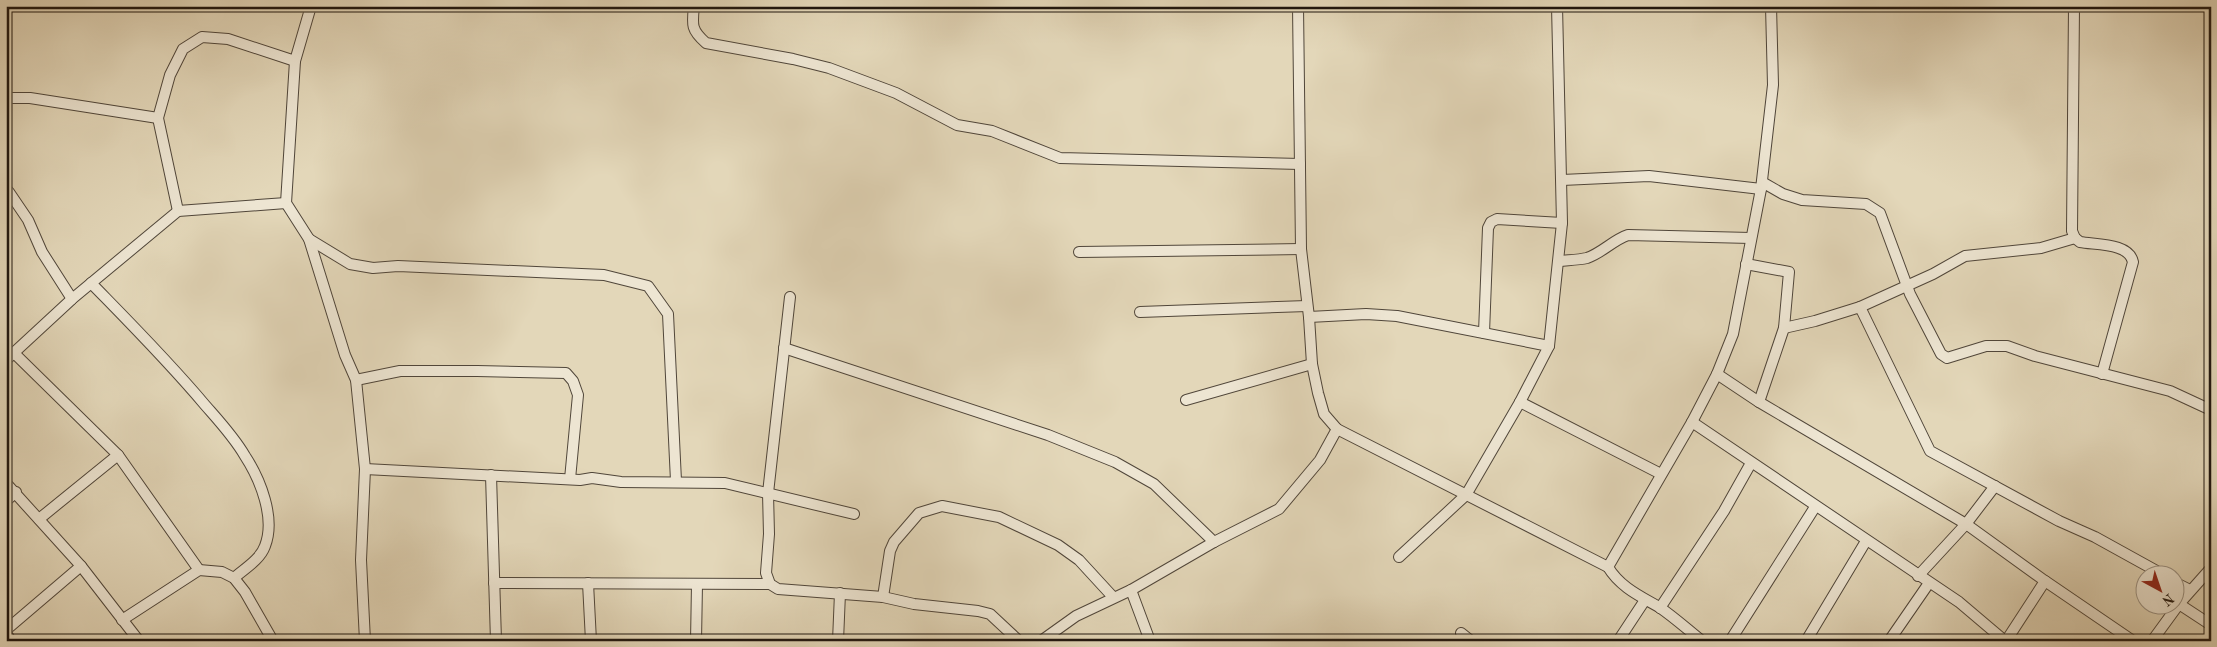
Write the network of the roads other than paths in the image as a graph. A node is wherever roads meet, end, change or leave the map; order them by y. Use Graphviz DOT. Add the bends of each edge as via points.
graph roads {
  1 [pos="311,6"];
  2 [pos="694,6"];
  3 [pos="1298,6"];
  4 [pos="1557,6"];
  5 [pos="1771,6"];
  6 [pos="2074,6"];
  7 [pos="295,61"];
  8 [pos="6,98"];
  9 [pos="158,118"];
  10 [pos="1300,164"];
  11 [pos="1562,180"];
  12 [pos="1762,186"];
  13 [pos="9,192"];
  14 [pos="286,204"];
  15 [pos="178,210"];
  16 [pos="1562,223"];
  17 [pos="1751,238"];
  18 [pos="2074,238"];
  19 [pos="309,239"];
  20 [pos="1301,250"];
  21 [pos="1079,252"];
  22 [pos="1559,261"];
  23 [pos="1746,264"];
  24 [pos="91,283"];
  25 [pos="1907,286"];
  26 [pos="790,297"];
  27 [pos="72,299"];
  28 [pos="1860,306"];
  29 [pos="1308,311"];
  30 [pos="1140,312"];
  31 [pos="1784,328"];
  32 [pos="1484,333"];
  33 [pos="1549,346"];
  34 [pos="784,348"];
  35 [pos="10,357"];
  36 [pos="1312,364"];
  37 [pos="1717,374"];
  38 [pos="2102,374"];
  39 [pos="356,380"];
  40 [pos="1186,400"];
  41 [pos="1520,402"];
  42 [pos="1759,402"];
  43 [pos="2211,410"];
  44 [pos="1692,422"];
  45 [pos="1337,429"];
  46 [pos="118,455"];
  47 [pos="1751,463"];
  48 [pos="365,469"];
  49 [pos="1661,474"];
  50 [pos="491,475"];
  51 [pos="570,478"];
  52 [pos="676,481"];
  53 [pos="6,483"];
  54 [pos="1995,486"];
  55 [pos="16,492"];
  56 [pos="768,493"];
  57 [pos="1466,495"];
  58 [pos="6,501"];
  59 [pos="1815,507"];
  60 [pos="854,514"];
  61 [pos="39,519"];
  62 [pos="1966,524"];
  63 [pos="1866,541"];
  64 [pos="1214,542"];
  65 [pos="1398,557"];
  66 [pos="2144,564"];
  67 [pos="81,566"];
  68 [pos="1608,567"];
  69 [pos="2211,568"];
  70 [pos="199,570"];
  71 [pos="1918,576"];
  72 [pos="234,578"];
  73 [pos="2045,581"];
  74 [pos="494,583"];
  75 [pos="1929,583"];
  76 [pos="588,584"];
  77 [pos="697,584"];
  78 [pos="770,584"];
  79 [pos="2184,587"];
  80 [pos="1131,590"];
  81 [pos="2190,590"];
  82 [pos="840,593"];
  83 [pos="883,597"];
  84 [pos="1113,597"];
  85 [pos="2184,598"];
  86 [pos="1645,600"];
  87 [pos="2184,607"];
  88 [pos="1660,608"];
  89 [pos="2172,614"];
  90 [pos="122,620"];
  91 [pos="2211,626"];
  92 [pos="6,632"];
  93 [pos="1461,633"];
  94 [pos="11,641"];
  95 [pos="139,641"];
  96 [pos="273,641"];
  97 [pos="366,641"];
  98 [pos="496,641"];
  99 [pos="591,641"];
  100 [pos="696,641"];
  101 [pos="838,641"];
  102 [pos="1019,641"];
  103 [pos="1040,641"];
  104 [pos="1150,641"];
  105 [pos="1472,641"];
  106 [pos="1618,641"];
  107 [pos="1702,641"];
  108 [pos="1730,641"];
  109 [pos="1806,641"];
  110 [pos="1889,641"];
  111 [pos="2005,641"];
  112 [pos="2133,641"];
  113 [pos="2152,641"];
  1 -- 7 [label="street"];
  2 -- 10 [label="street" via="692,24 706,43 829,68 896,93 957,125 992,131 1060,158"];
  3 -- 10 [label="street"];
  4 -- 11 [label="street"];
  5 -- 12 [label="street" via="1774,85"];
  6 -- 18 [label="street"];
  7 -- 9 [label="street" via="228,39 202,37 183,49 170,75"];
  7 -- 14 [label="street"];
  8 -- 9 [label="street" via="30,98"];
  9 -- 15 [label="street"];
  10 -- 20 [label="street"];
  11 -- 12 [label="street" via="1648,176"];
  11 -- 16 [label="street"];
  12 -- 17 [label="street"];
  12 -- 25 [label="street" via="1802,200 1866,204 1874,208 1880,213 1892,241"];
  13 -- 27 [label="street"];
  14 -- 15 [label="street"];
  14 -- 19 [label="street"];
  15 -- 24 [label="street"];
  16 -- 22 [label="street"];
  16 -- 32 [label="street" via="1497,219 1491,222 1488,228"];
  17 -- 22 [label="street" via="1628,235 1586,258"];
  17 -- 23 [label="street"];
  18 -- 25 [label="street" via="2041,248 1965,256"];
  18 -- 38 [label="street" via="2080,242 2126,250 2132,256"];
  19 -- 39 [label="street" via="345,355"];
  19 -- 52 [label="street" via="350,264 373,268 398,266 604,275 648,286 668,314"];
  20 -- 21 [label="street"];
  20 -- 29 [label="street"];
  22 -- 33 [label="street"];
  23 -- 31 [label="street" via="1789,272"];
  23 -- 37 [label="street" via="1733,334"];
  24 -- 27 [label="street"];
  24 -- 72 [label="street" via="183,379 230,434 256,476 267,507 266,544 257,558"];
  25 -- 28 [label="street"];
  25 -- 38 [label="street" via="1947,358 1986,346 2008,346"];
  26 -- 34 [label="street"];
  27 -- 35 [label="street"];
  28 -- 31 [label="street" via="1842,314"];
  28 -- 54 [label="street" via="1930,451"];
  29 -- 30 [label="street"];
  29 -- 32 [label="street" via="1397,316"];
  29 -- 36 [label="street"];
  31 -- 42 [label="street"];
  32 -- 33 [label="street"];
  33 -- 41 [label="street"];
  34 -- 56 [label="street"];
  34 -- 64 [label="street" via="1048,435 1115,462 1154,484"];
  35 -- 46 [label="street"];
  36 -- 40 [label="street"];
  36 -- 45 [label="street" via="1324,414"];
  37 -- 42 [label="street"];
  37 -- 44 [label="street"];
  38 -- 43 [label="street" via="2170,391"];
  39 -- 48 [label="street"];
  39 -- 51 [label="street" via="400,371 566,373 578,395"];
  41 -- 49 [label="street"];
  41 -- 57 [label="street"];
  42 -- 62 [label="street"];
  44 -- 47 [label="street"];
  44 -- 49 [label="street"];
  45 -- 57 [label="street"];
  45 -- 64 [label="street" via="1320,460 1279,510"];
  46 -- 61 [label="street"];
  46 -- 70 [label="street"];
  47 -- 59 [label="street"];
  47 -- 88 [label="street" via="1724,511"];
  48 -- 50 [label="street"];
  48 -- 97 [label="street" via="361,568"];
  49 -- 68 [label="street"];
  50 -- 51 [label="street"];
  50 -- 74 [label="street"];
  51 -- 52 [label="street" via="621,482"];
  52 -- 56 [label="street" via="725,483"];
  53 -- 55 [label="street"];
  54 -- 62 [label="street"];
  54 -- 66 [label="street"];
  55 -- 58 [label="street"];
  55 -- 61 [label="street"];
  56 -- 60 [label="street"];
  56 -- 78 [label="street" via="770,534 766,574"];
  57 -- 65 [label="street"];
  57 -- 68 [label="street"];
  59 -- 63 [label="street"];
  59 -- 108 [label="street"];
  61 -- 67 [label="street"];
  62 -- 71 [label="street"];
  62 -- 73 [label="street"];
  63 -- 71 [label="street"];
  63 -- 109 [label="street"];
  64 -- 80 [label="street"];
  67 -- 90 [label="street"];
  67 -- 92 [label="street"];
  68 -- 86 [label="street" via="1614,578"];
  69 -- 81 [label="street"];
  70 -- 72 [label="street" via="222,572"];
  70 -- 90 [label="street"];
  71 -- 75 [label="street"];
  72 -- 96 [label="street"];
  73 -- 111 [label="street"];
  73 -- 112 [label="street"];
  74 -- 76 [label="street"];
  74 -- 98 [label="street"];
  75 -- 110 [label="street"];
  75 -- 111 [label="street" via="1959,602"];
  76 -- 77 [label="street"];
  76 -- 99 [label="street"];
  77 -- 78 [label="street"];
  77 -- 100 [label="street"];
  78 -- 82 [label="street" via="778,589"];
  79 -- 81 [label="street"];
  80 -- 84 [label="street"];
  80 -- 104 [label="street"];
  81 -- 85 [label="street"];
  82 -- 83 [label="street"];
  82 -- 101 [label="street"];
  83 -- 84 [label="street" via="894,542 919,513 942,506 999,517 1058,545 1079,560"];
  83 -- 102 [label="street" via="990,614"];
  84 -- 103 [label="street" via="1076,616"];
  86 -- 88 [label="street"];
  86 -- 106 [label="street"];
  87 -- 91 [label="street"];
  88 -- 107 [label="street"];
  89 -- 113 [label="street"];
  90 -- 95 [label="street"];
  92 -- 94 [label="street"];
  93 -- 105 [label="street"];
}
